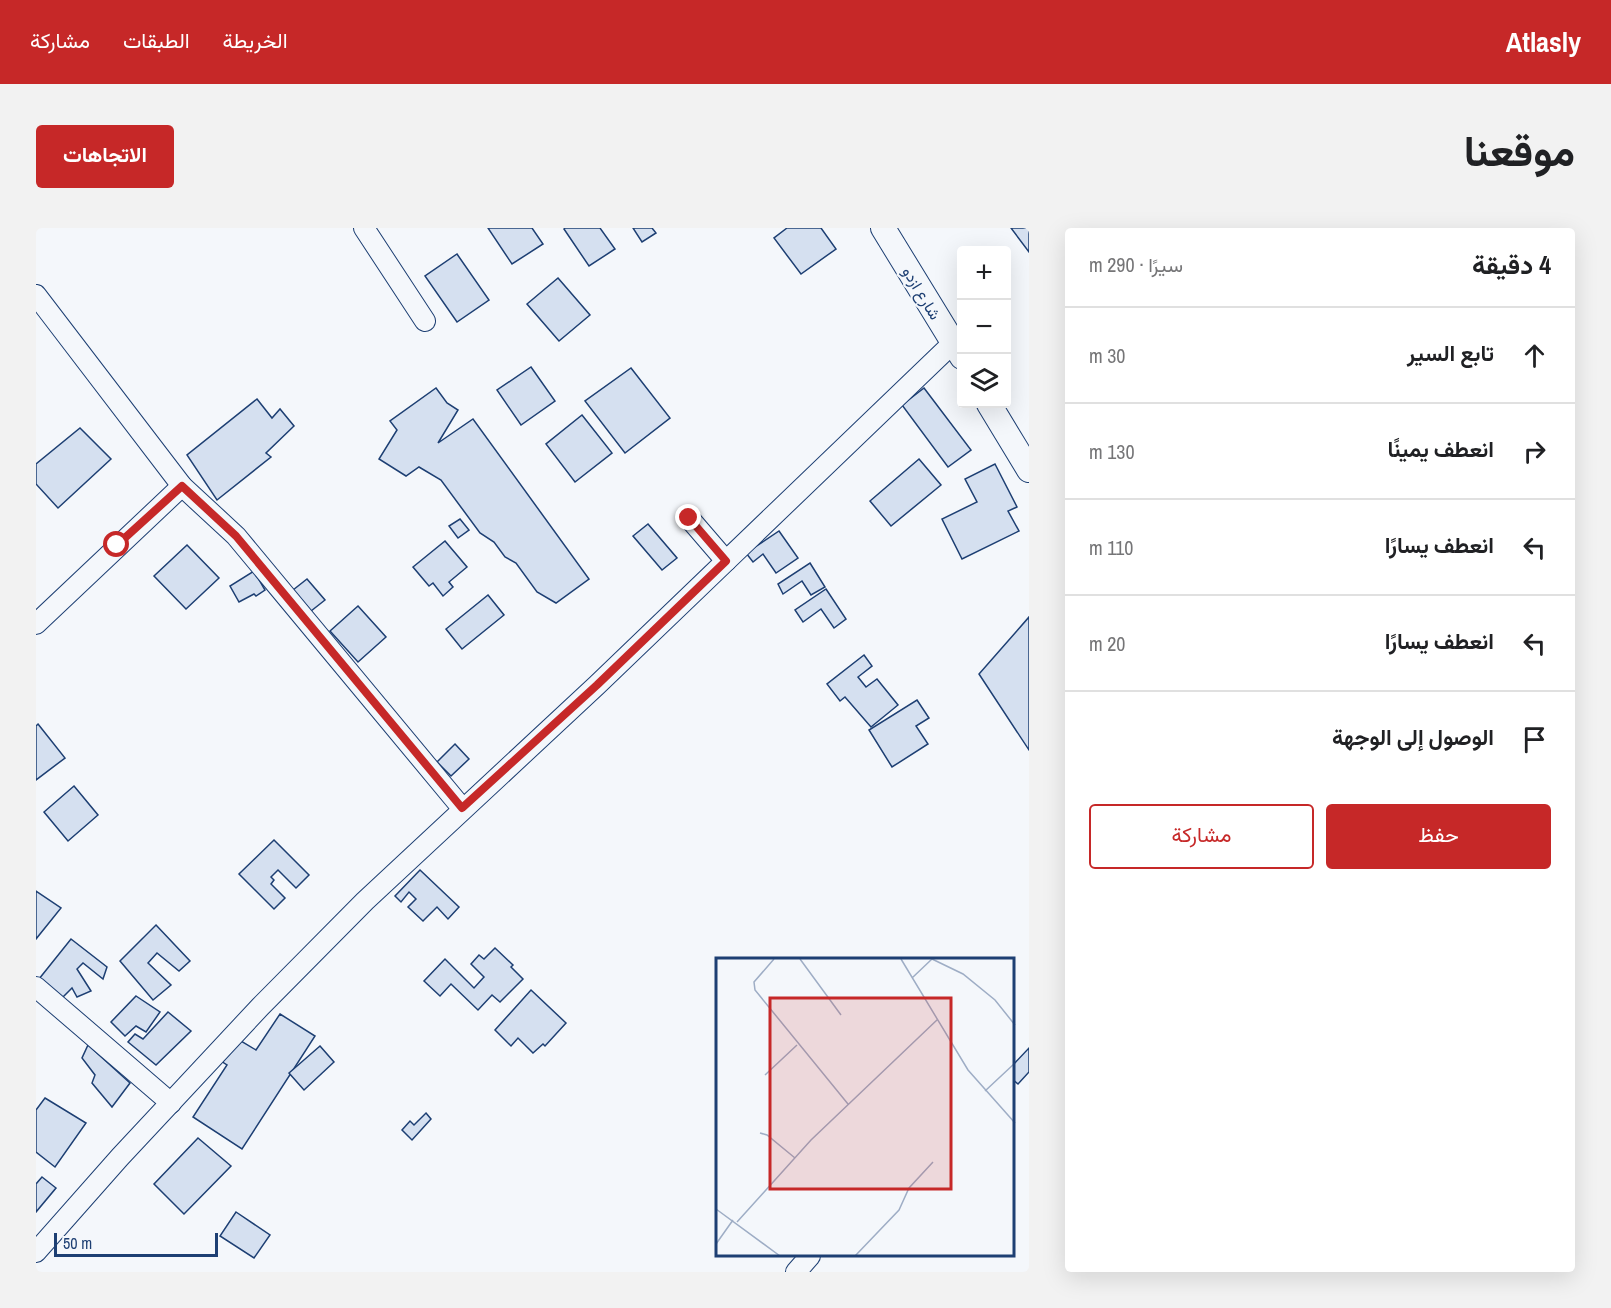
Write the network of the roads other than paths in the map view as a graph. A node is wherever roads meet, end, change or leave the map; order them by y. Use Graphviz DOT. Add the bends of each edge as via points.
graph roads {
  1 [pos="364,228"];
  2 [pos="883,228"];
  3 [pos="36,295"];
  4 [pos="425,321"];
  5 [pos="957,350"];
  6 [pos="991,408"];
  7 [pos="1029,470"];
  8 [pos="182,486"];
  9 [pos="689,518"];
  10 [pos="726,561"];
  11 [pos="36,624"];
  12 [pos="462,808"];
  13 [pos="36,987"];
  14 [pos="171,1103"];
  15 [pos="36,1252"];
  16 [pos="809,1257"];
  17 [pos="796,1272"];
  1 -- 4 [label="street"];
  2 -- 5 [label="street, شارع ازدو"];
  3 -- 8 [label="street"];
  5 -- 10 [label="street"];
  6 -- 7 [label="street"];
  8 -- 11 [label="street"];
  8 -- 12 [label="street" via="236,536"];
  9 -- 10 [label="street"];
  10 -- 12 [label="street"];
  12 -- 14 [label="street" via="301,966"];
  13 -- 14 [label="street"];
  14 -- 15 [label="street"];
  16 -- 17 [label="street"];
}
